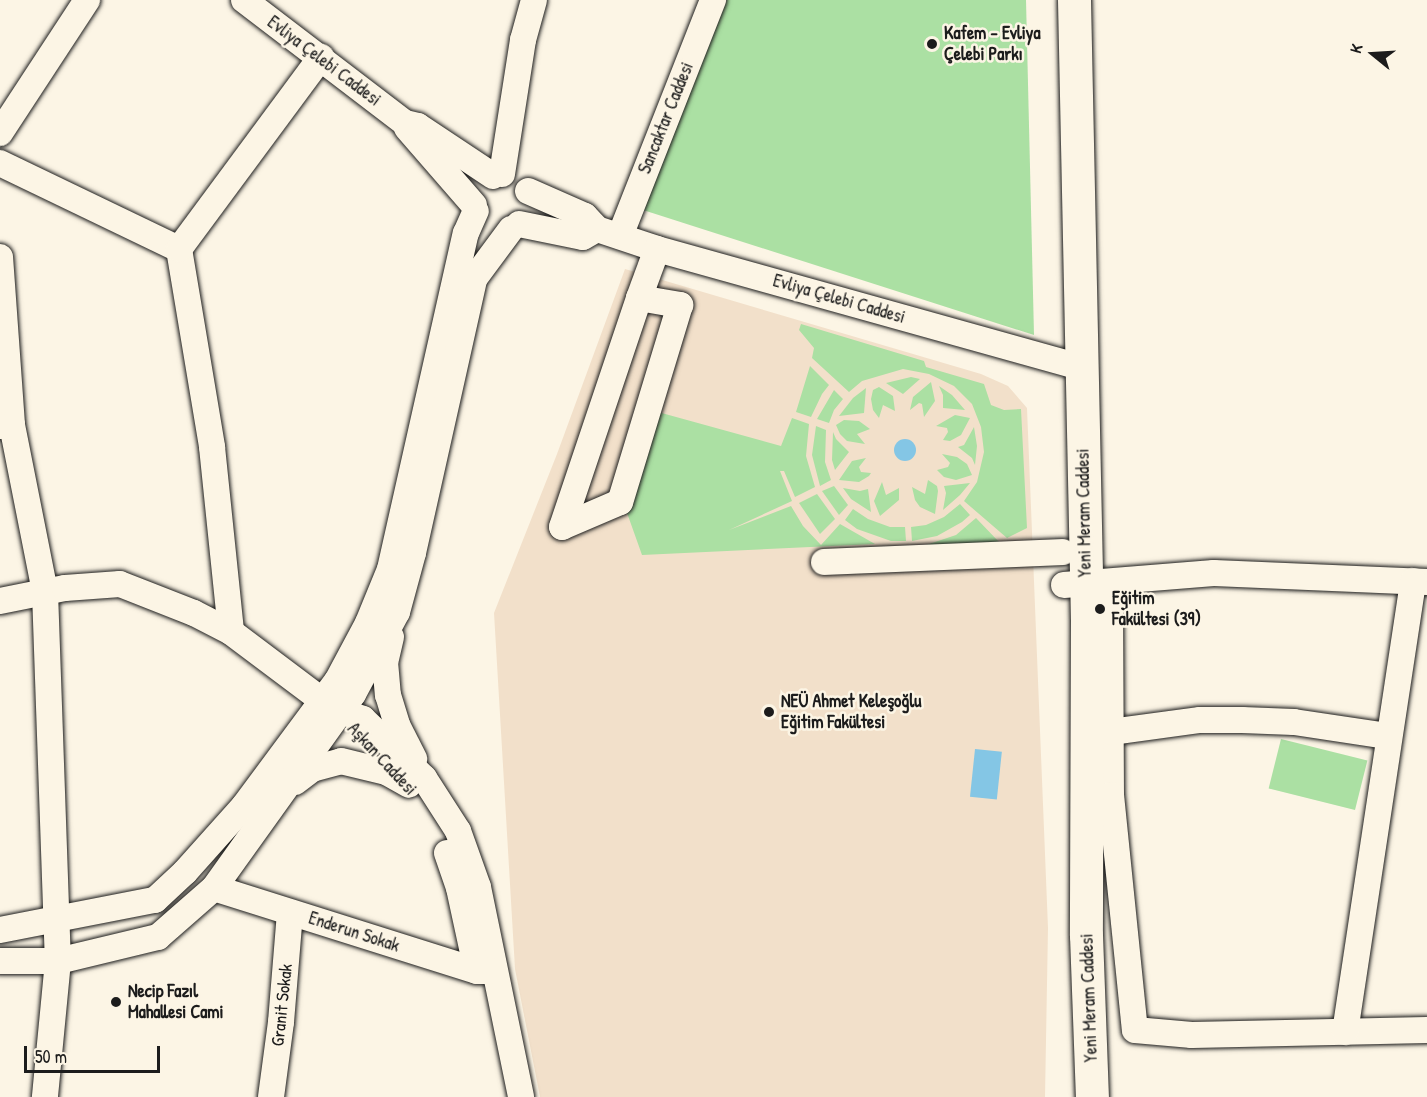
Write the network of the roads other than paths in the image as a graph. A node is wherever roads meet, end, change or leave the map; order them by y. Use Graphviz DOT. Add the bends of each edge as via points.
graph roads {
  1 [pos="87,0"];
  2 [pos="244,0"];
  3 [pos="534,0"];
  4 [pos="713,0"];
  5 [pos="1052,0"];
  6 [pos="1074,0"];
  7 [pos="321,57"];
  8 [pos="405,123"];
  9 [pos="0,133"];
  10 [pos="0,163"];
  11 [pos="497,175"];
  12 [pos="528,191"];
  13 [pos="475,208"];
  14 [pos="515,226"];
  15 [pos="608,232"];
  16 [pos="179,249"];
  17 [pos="657,249"];
  18 [pos="0,257"];
  19 [pos="639,298"];
  20 [pos="1070,364"];
  21 [pos="6,426"];
  22 [pos="1063,552"];
  23 [pos="824,562"];
  24 [pos="1420,581"];
  25 [pos="1075,584"];
  26 [pos="45,592"];
  27 [pos="0,601"];
  28 [pos="397,612"];
  29 [pos="231,632"];
  30 [pos="331,706"];
  31 [pos="1111,732"];
  32 [pos="1388,736"];
  33 [pos="416,781"];
  34 [pos="283,792"];
  35 [pos="214,888"];
  36 [pos="290,912"];
  37 [pos="57,919"];
  38 [pos="0,930"];
  39 [pos="0,961"];
  40 [pos="58,961"];
  41 [pos="486,971"];
  42 [pos="1427,1030"];
  43 [pos="1345,1032"];
  44 [pos="45,1097"];
  45 [pos="271,1097"];
  46 [pos="504,1097"];
  47 [pos="521,1097"];
  48 [pos="1072,1097"];
  49 [pos="1092,1097"];
  1 -- 9 [label="street"];
  2 -- 7 [label="street, Evliya Çelebi Caddesi"];
  3 -- 11 [label="street"];
  4 -- 15 [label="street, Sancaktar Caddesi"];
  5 -- 20 [label="main road, Yeni Meram Caddesi"];
  6 -- 20 [label="main road, Yeni Meram Caddesi"];
  7 -- 8 [label="street, Evliya Çelebi Caddesi"];
  7 -- 16 [label="street"];
  8 -- 11 [label="street, Evliya Çelebi Caddesi" via="418,126"];
  8 -- 13 [label="street, Evliya Çelebi Caddesi" via="410,134"];
  10 -- 16 [label="street"];
  11 -- 12 [label="street" via="519,180"];
  11 -- 13 [label="street" via="478,188"];
  12 -- 14 [label="street" via="527,214"];
  12 -- 15 [label="street, Evliya Çelebi Caddesi" via="585,216"];
  13 -- 14 [label="street" via="489,227 497,230"];
  13 -- 30 [label="street" via="466,233 390,569 338,681"];
  14 -- 15 [label="street" via="583,237"];
  14 -- 28 [label="street" via="474,279"];
  15 -- 17 [label="street, Evliya Çelebi Caddesi"];
  16 -- 29 [label="street" via="212,447"];
  17 -- 19 [label="street"];
  17 -- 20 [label="street, Evliya Çelebi Caddesi"];
  18 -- 21 [label="street"];
  19 -- 19 [label="street" via="610,385 562,527 620,502 680,305"];
  20 -- 22 [label="main road, Yeni Meram Caddesi"];
  20 -- 25 [label="main road, Yeni Meram Caddesi"];
  21 -- 26 [label="street"];
  22 -- 23 [label="street"];
  22 -- 25 [label="main road, Yeni Meram Caddesi"];
  24 -- 25 [label="street" via="1214,573"];
  24 -- 32 [label="street"];
  25 -- 31 [label="street" via="1110,607"];
  25 -- 48 [label="main road, Yeni Meram Caddesi"];
  25 -- 49 [label="main road, Yeni Meram Caddesi"];
  26 -- 27 [label="street, Aşkan Caddesi"];
  26 -- 29 [label="street, Aşkan Caddesi" via="120,584"];
  26 -- 37 [label="street"];
  28 -- 30 [label="street" via="353,694"];
  28 -- 33 [label="street" via="385,662 388,695"];
  29 -- 30 [label="street, Aşkan Caddesi"];
  30 -- 33 [label="street, Aşkan Caddesi" via="351,730"];
  30 -- 34 [label="street"];
  30 -- 37 [label="street" via="185,872 155,900"];
  31 -- 32 [label="street" via="1200,720 1242,720 1294,722"];
  31 -- 43 [label="street" via="1111,795 1136,1030 1192,1035"];
  32 -- 43 [label="street"];
  33 -- 34 [label="street" via="341,761 312,769"];
  33 -- 41 [label="street, Aşkan Caddesi" via="458,831 478,887"];
  34 -- 35 [label="street"];
  35 -- 36 [label="street, Enderun Sokak"];
  35 -- 40 [label="street" via="158,937"];
  36 -- 41 [label="street, Enderun Sokak"];
  36 -- 45 [label="street, Granit Sokak"];
  37 -- 38 [label="street"];
  37 -- 40 [label="street"];
  39 -- 40 [label="street"];
  40 -- 44 [label="street"];
  41 -- 46 [label="street, Aşkan Caddesi"];
  41 -- 47 [label="street, Aşkan Caddesi"];
  42 -- 43 [label="street"];
}
